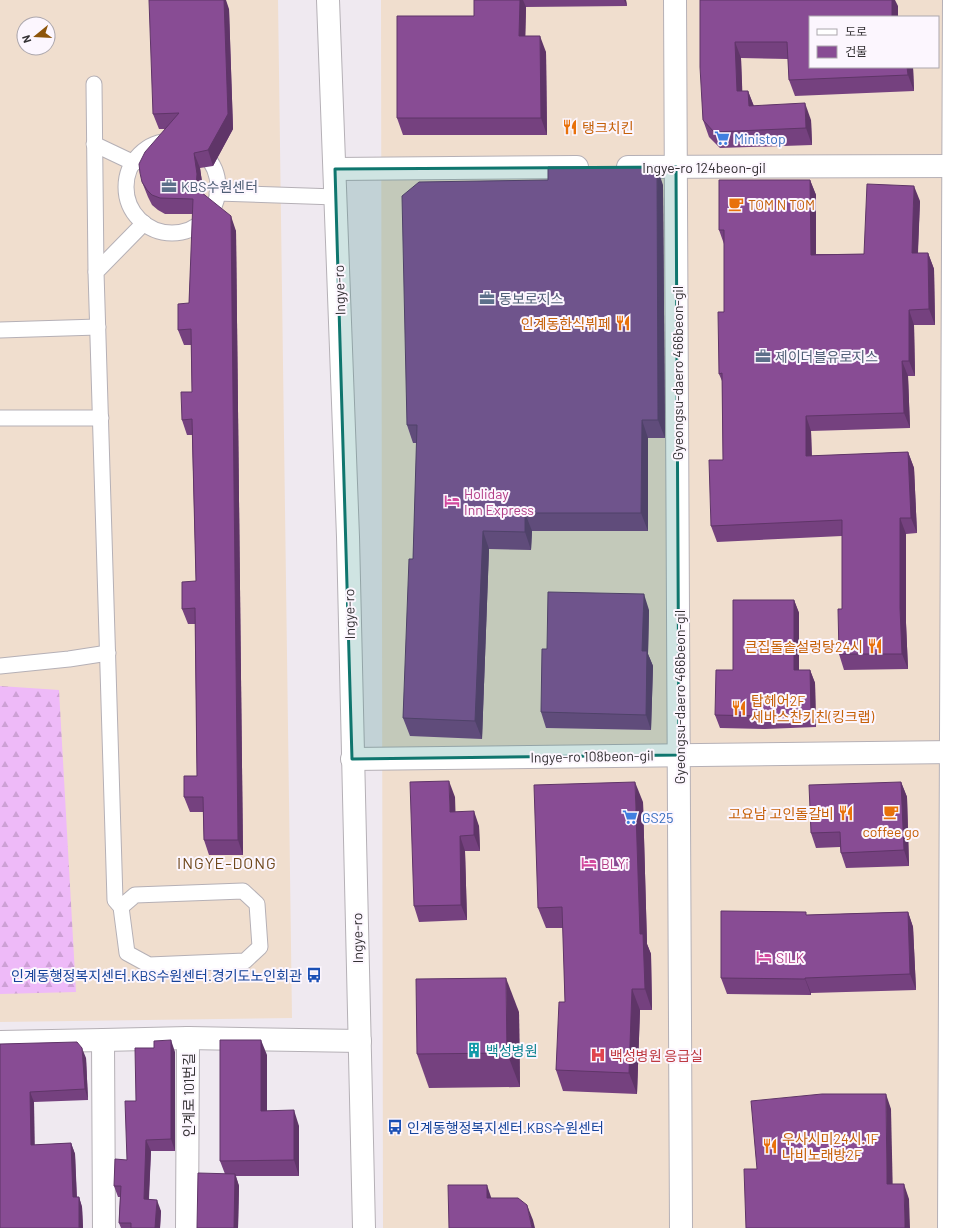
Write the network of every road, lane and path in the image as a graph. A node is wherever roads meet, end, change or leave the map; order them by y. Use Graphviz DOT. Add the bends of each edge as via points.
graph roads {
  1 [pos="328,0"];
  2 [pos="675,0"];
  3 [pos="954,0"];
  4 [pos="94,84"];
  5 [pos="94,144"];
  6 [pos="134,163"];
  7 [pos="954,166"];
  8 [pos="676,167"];
  9 [pos="334,169"];
  10 [pos="217,193"];
  11 [pos="336,197"];
  12 [pos="144,223"];
  13 [pos="96,272"];
  14 [pos="98,327"];
  15 [pos="0,330"];
  16 [pos="0,418"];
  17 [pos="101,418"];
  18 [pos="108,653"];
  19 [pos="0,666"];
  20 [pos="953,752"];
  21 [pos="679,755"];
  22 [pos="352,759"];
  23 [pos="121,907"];
  24 [pos="188,1038"];
  25 [pos="103,1040"];
  26 [pos="360,1041"];
  27 [pos="0,1042"];
  28 [pos="104,1228"];
  29 [pos="187,1228"];
  30 [pos="364,1228"];
  31 [pos="681,1228"];
  32 [pos="949,1228"];
  1 -- 9 [label="street, Ingye-ro"];
  2 -- 8 [label="street, Gyeongsu-daero 466beon-gil"];
  3 -- 7 [label="street"];
  4 -- 5 [label="lane"];
  5 -- 6 [label="lane"];
  5 -- 13 [label="lane"];
  6 -- 10 [label="lane" via="139,154 152,146 167,141 183,142 196,148 215,170"];
  6 -- 12 [label="lane" via="126,182 127,198 134,212"];
  7 -- 8 [label="street, Ingye-ro 124beon-gil"];
  7 -- 20 [label="street"];
  8 -- 9 [label="street, Ingye-ro 124beon-gil"];
  8 -- 21 [label="street, Gyeongsu-daero 466beon-gil"];
  9 -- 11 [label="street, Ingye-ro"];
  10 -- 11 [label="lane"];
  10 -- 12 [label="lane" via="210,213 200,224 187,230 173,233 158,231"];
  11 -- 22 [label="street, Ingye-ro"];
  12 -- 13 [label="lane"];
  13 -- 14 [label="lane"];
  14 -- 15 [label="lane"];
  14 -- 17 [label="lane"];
  16 -- 17 [label="lane"];
  17 -- 18 [label="lane"];
  18 -- 19 [label="lane"];
  18 -- 23 [label="lane" via="114,900"];
  20 -- 21 [label="street, Ingye-ro 108beon-gil"];
  20 -- 32 [label="street"];
  21 -- 22 [label="street, Ingye-ro 108beon-gil"];
  21 -- 31 [label="street, Gyeongsu-daero 466beon-gil"];
  22 -- 26 [label="street, Ingye-ro"];
  23 -- 23 [label="lane" via="127,953 149,965 245,961 260,948 257,904 243,891 135,894"];
  24 -- 25 [label="street"];
  24 -- 26 [label="street, 인계로 101번길"];
  24 -- 29 [label="street, 인계로 101번길"];
  25 -- 27 [label="street"];
  25 -- 28 [label="street"];
  26 -- 30 [label="street, Ingye-ro"];
}
